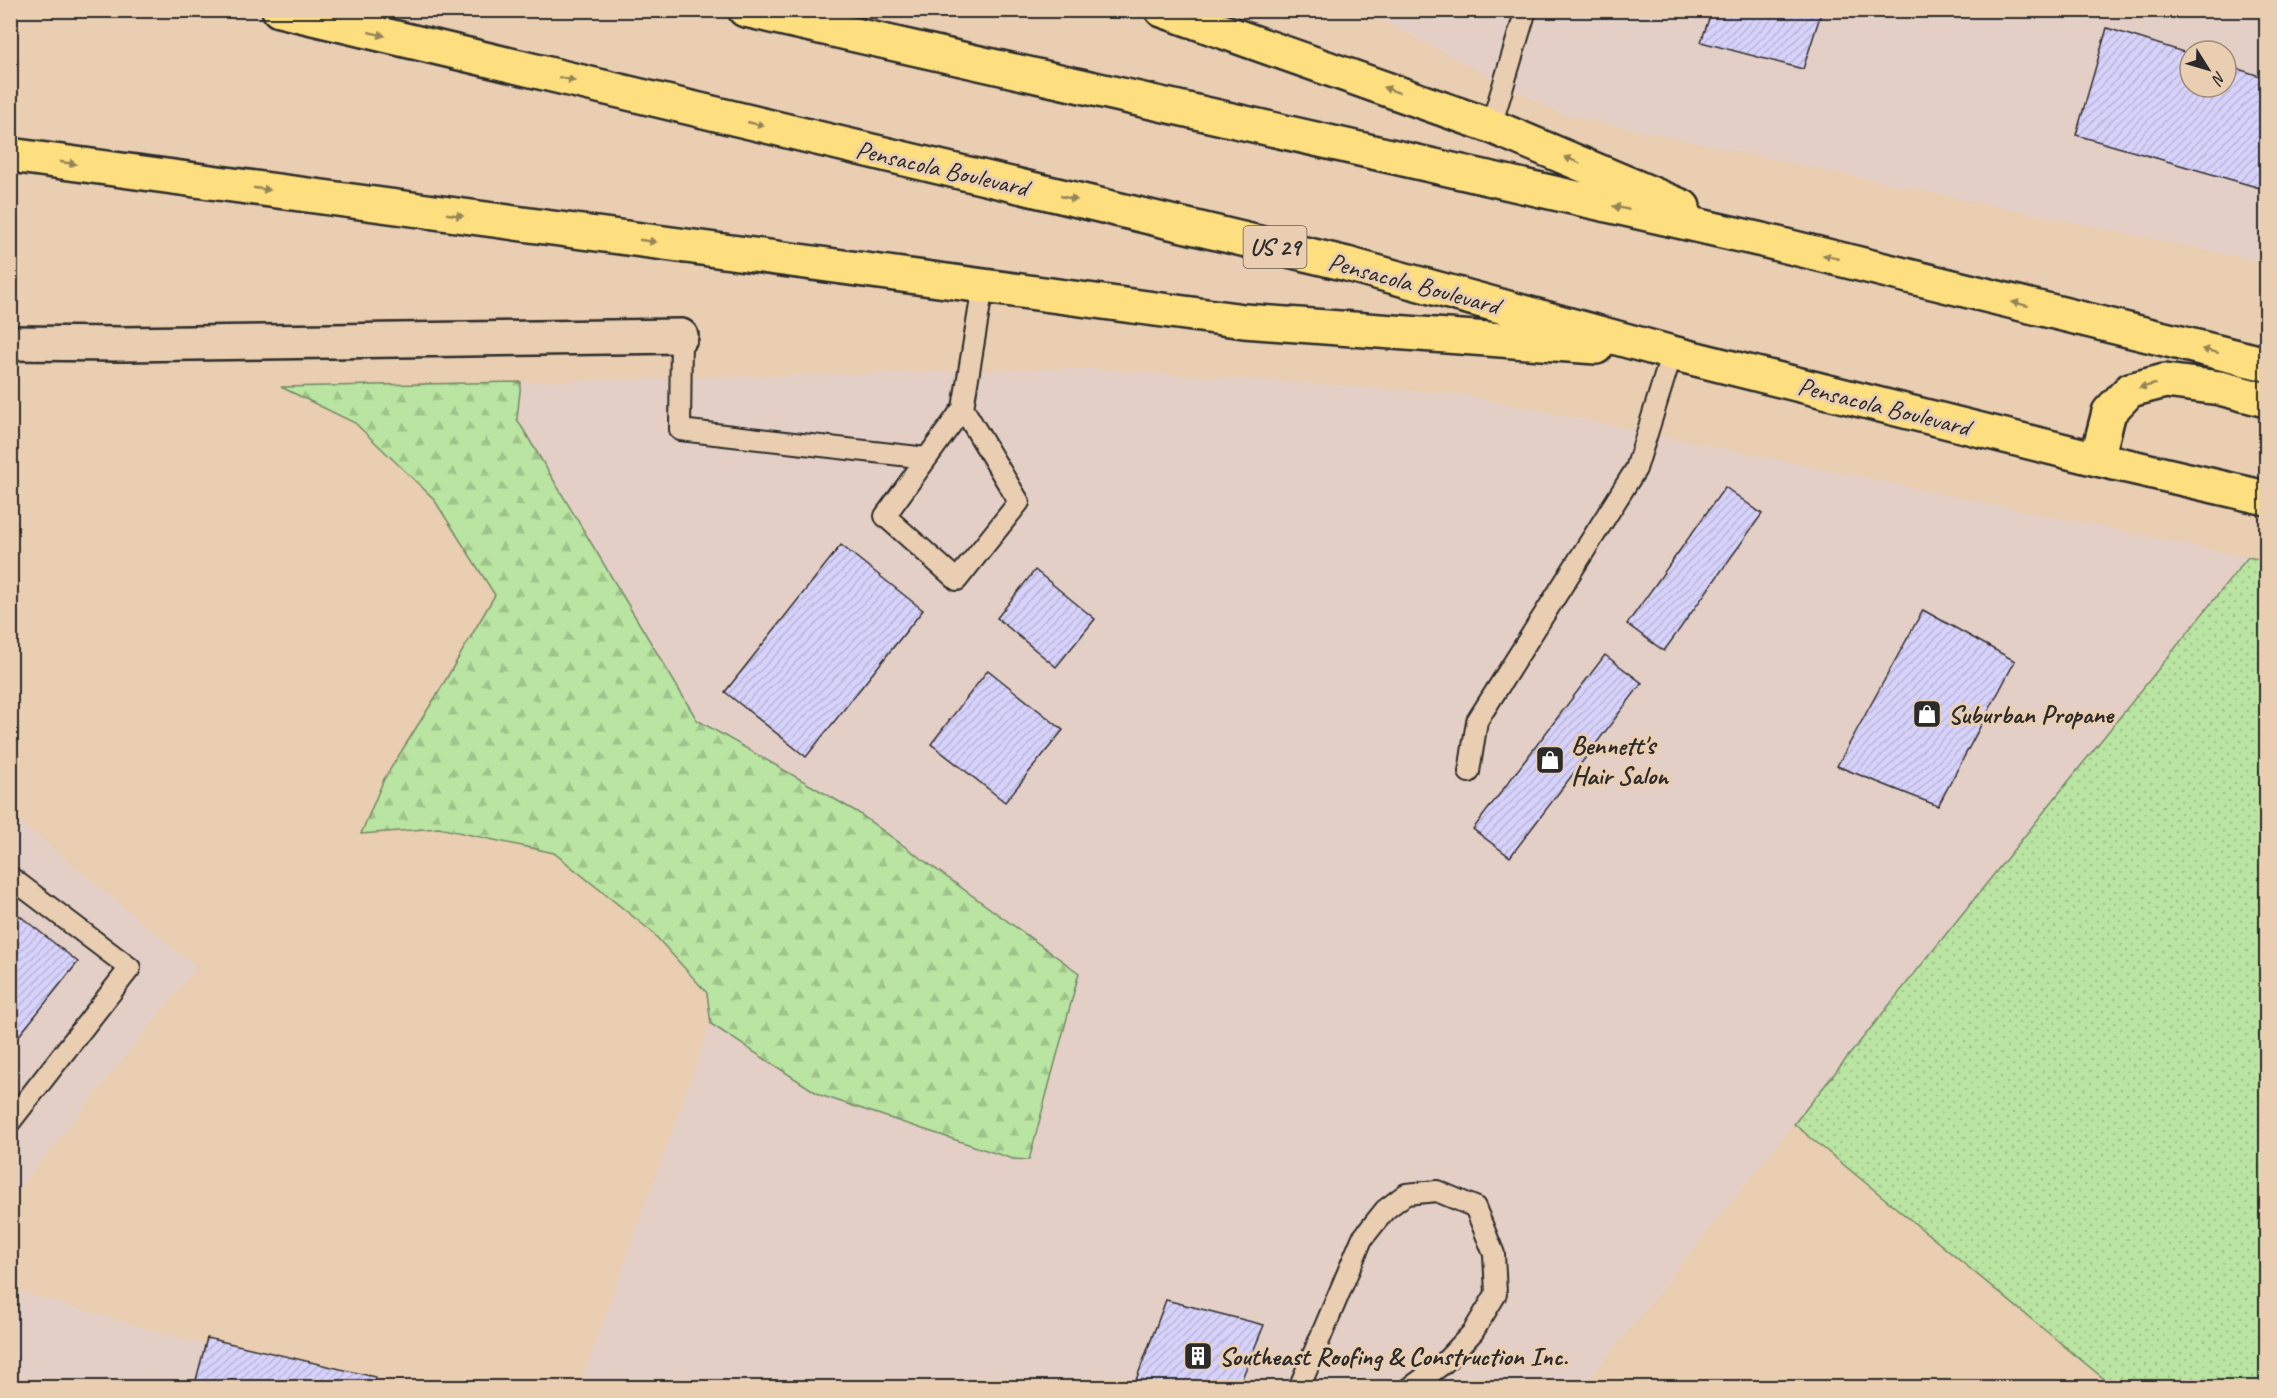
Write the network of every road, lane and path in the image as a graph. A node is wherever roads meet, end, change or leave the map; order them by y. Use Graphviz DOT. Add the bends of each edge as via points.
graph roads {
  1 [pos="279,10"];
  2 [pos="745,10"];
  3 [pos="1162,10"];
  4 [pos="1526,10"];
  5 [pos="1491,126"];
  6 [pos="10,155"];
  7 [pos="1762,240"];
  8 [pos="983,286"];
  9 [pos="681,336"];
  10 [pos="10,343"];
  11 [pos="1672,353"];
  12 [pos="2266,364"];
  13 [pos="2266,400"];
  14 [pos="963,408"];
  15 [pos="927,458"];
  16 [pos="2097,459"];
  17 [pos="2266,498"];
  18 [pos="1469,772"];
  19 [pos="10,877"];
  20 [pos="10,1122"];
  21 [pos="1299,1388"];
  22 [pos="1410,1388"];
  1 -- 11 [label="highway, Pensacola Boulevard / US 29, one-way" via="1347,264"];
  7 -- 2 [label="highway, one-way"];
  5 -- 3 [label="highway, one-way"];
  4 -- 5 [label="lane"];
  7 -- 5 [label="highway, one-way"];
  6 -- 8 [label="highway, one-way"];
  12 -- 7 [label="highway, one-way"];
  8 -- 11 [label="highway" via="1244,321"];
  8 -- 14 [label="lane"];
  9 -- 10 [label="street"];
  9 -- 15 [label="lane" via="680,430"];
  11 -- 16 [label="highway, Pensacola Boulevard / US 29"];
  11 -- 18 [label="lane" via="1636,469 1477,721"];
  13 -- 16 [label="highway, one-way" via="2220,388 2165,381 2130,390 2109,412"];
  14 -- 15 [label="lane"];
  14 -- 15 [label="lane" via="1019,502 957,580 885,516"];
  16 -- 17 [label="highway, Pensacola Boulevard / US 29"];
  19 -- 20 [label="lane" via="130,968"];
  21 -- 22 [label="lane" via="1362,1239 1385,1210 1407,1194 1437,1191 1475,1207 1494,1254 1496,1294 1473,1332 1444,1363"];
}
